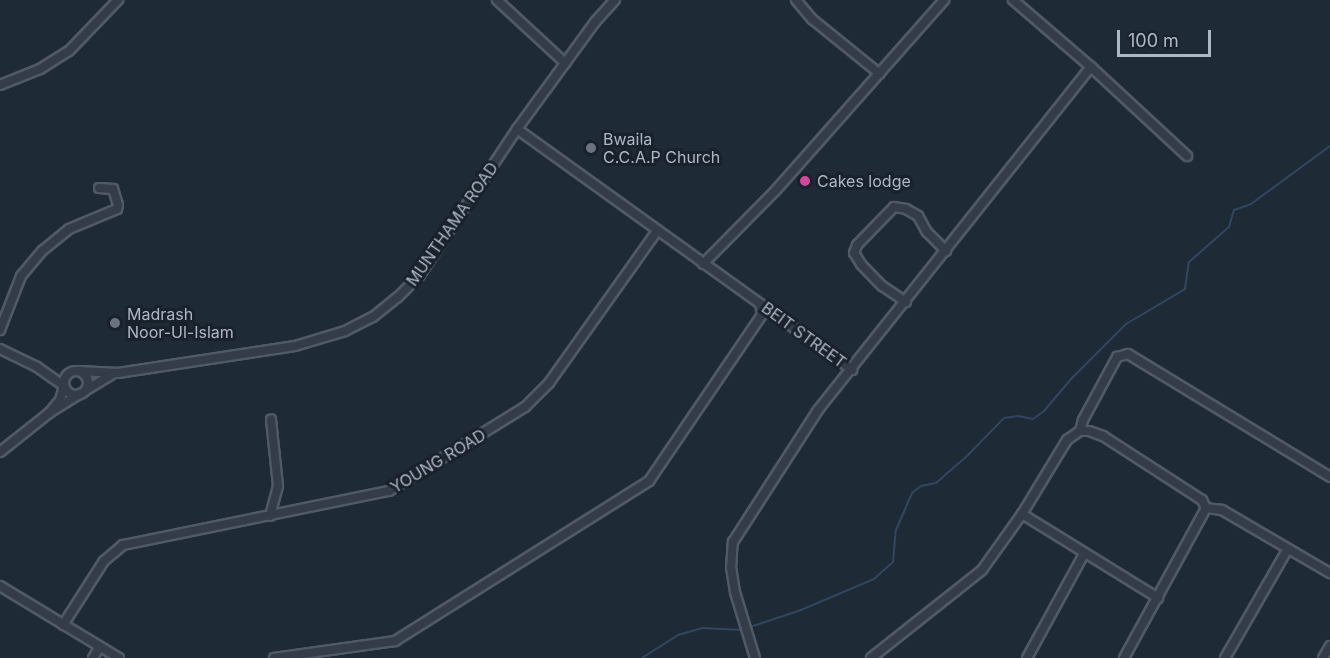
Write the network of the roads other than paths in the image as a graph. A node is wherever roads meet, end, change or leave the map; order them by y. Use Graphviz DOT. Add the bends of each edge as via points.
graph roads {
  1 [pos="118,0"];
  2 [pos="497,0"];
  3 [pos="615,0"];
  4 [pos="796,0"];
  5 [pos="944,0"];
  6 [pos="1013,0"];
  7 [pos="565,63"];
  8 [pos="1091,67"];
  9 [pos="880,74"];
  10 [pos="0,85"];
  11 [pos="517,129"];
  12 [pos="1187,156"];
  13 [pos="99,188"];
  14 [pos="657,231"];
  15 [pos="946,250"];
  16 [pos="703,264"];
  17 [pos="906,302"];
  18 [pos="760,304"];
  19 [pos="0,330"];
  20 [pos="0,349"];
  21 [pos="37,368"];
  22 [pos="852,370"];
  23 [pos="75,371"];
  24 [pos="118,373"];
  25 [pos="64,386"];
  26 [pos="82,392"];
  27 [pos="49,413"];
  28 [pos="271,419"];
  29 [pos="1080,431"];
  30 [pos="0,452"];
  31 [pos="1330,477"];
  32 [pos="1206,508"];
  33 [pos="1022,514"];
  34 [pos="270,516"];
  35 [pos="1287,550"];
  36 [pos="1084,554"];
  37 [pos="1330,573"];
  38 [pos="0,586"];
  39 [pos="1158,598"];
  40 [pos="63,626"];
  41 [pos="1330,646"];
  42 [pos="99,648"];
  43 [pos="93,658"];
  44 [pos="119,658"];
  45 [pos="274,658"];
  46 [pos="755,658"];
  47 [pos="871,658"];
  48 [pos="1027,658"];
  49 [pos="1124,658"];
  50 [pos="1225,658"];
  51 [pos="1323,658"];
  1 -- 10 [label="street" via="69,51 40,69"];
  2 -- 7 [label="street"];
  3 -- 7 [label="street, MUNTHAMA ROAD"];
  4 -- 9 [label="street" via="812,19"];
  5 -- 9 [label="street"];
  6 -- 8 [label="street"];
  7 -- 11 [label="street, MUNTHAMA ROAD"];
  8 -- 12 [label="street"];
  8 -- 15 [label="street"];
  9 -- 16 [label="street" via="740,229"];
  11 -- 14 [label="street, BEIT STREET"];
  11 -- 24 [label="street, MUNTHAMA ROAD" via="420,275 373,317 334,335 295,346"];
  13 -- 19 [label="street" via="113,189 117,209 69,229 42,251 17,285"];
  14 -- 16 [label="street, BEIT STREET"];
  14 -- 34 [label="street, YOUNG ROAD" via="549,383 525,408 397,488"];
  15 -- 17 [label="street"];
  15 -- 17 [label="street" via="927,232 918,216 894,207 857,246 854,253 861,264 882,286"];
  16 -- 18 [label="street, BEIT STREET"];
  17 -- 22 [label="street"];
  18 -- 22 [label="street, BEIT STREET"];
  18 -- 45 [label="street" via="762,315 649,481 395,641"];
  20 -- 21 [label="street"];
  21 -- 23 [label="street"];
  21 -- 25 [label="street"];
  22 -- 46 [label="street, BEIT STREET" via="818,410 734,542 731,554 735,592"];
  23 -- 24 [label="street"];
  23 -- 25 [label="street" via="65,377"];
  23 -- 26 [label="street" via="88,381"];
  24 -- 26 [label="street"];
  25 -- 26 [label="street" via="71,394"];
  25 -- 27 [label="street" via="60,400"];
  26 -- 27 [label="street"];
  27 -- 30 [label="street"];
  28 -- 34 [label="street" via="278,486"];
  29 -- 31 [label="street" via="1117,357 1128,354"];
  29 -- 32 [label="street" via="1103,436 1202,500"];
  29 -- 33 [label="street" via="1067,440"];
  32 -- 35 [label="street" via="1222,510"];
  32 -- 39 [label="street"];
  33 -- 36 [label="street"];
  33 -- 47 [label="street" via="975,576"];
  34 -- 40 [label="street, YOUNG ROAD" via="123,545 104,561"];
  35 -- 37 [label="street"];
  35 -- 50 [label="street"];
  36 -- 39 [label="street"];
  36 -- 48 [label="street"];
  38 -- 40 [label="street"];
  39 -- 49 [label="street"];
  40 -- 42 [label="street"];
  41 -- 51 [label="street"];
  42 -- 43 [label="street"];
  42 -- 44 [label="street"];
}
